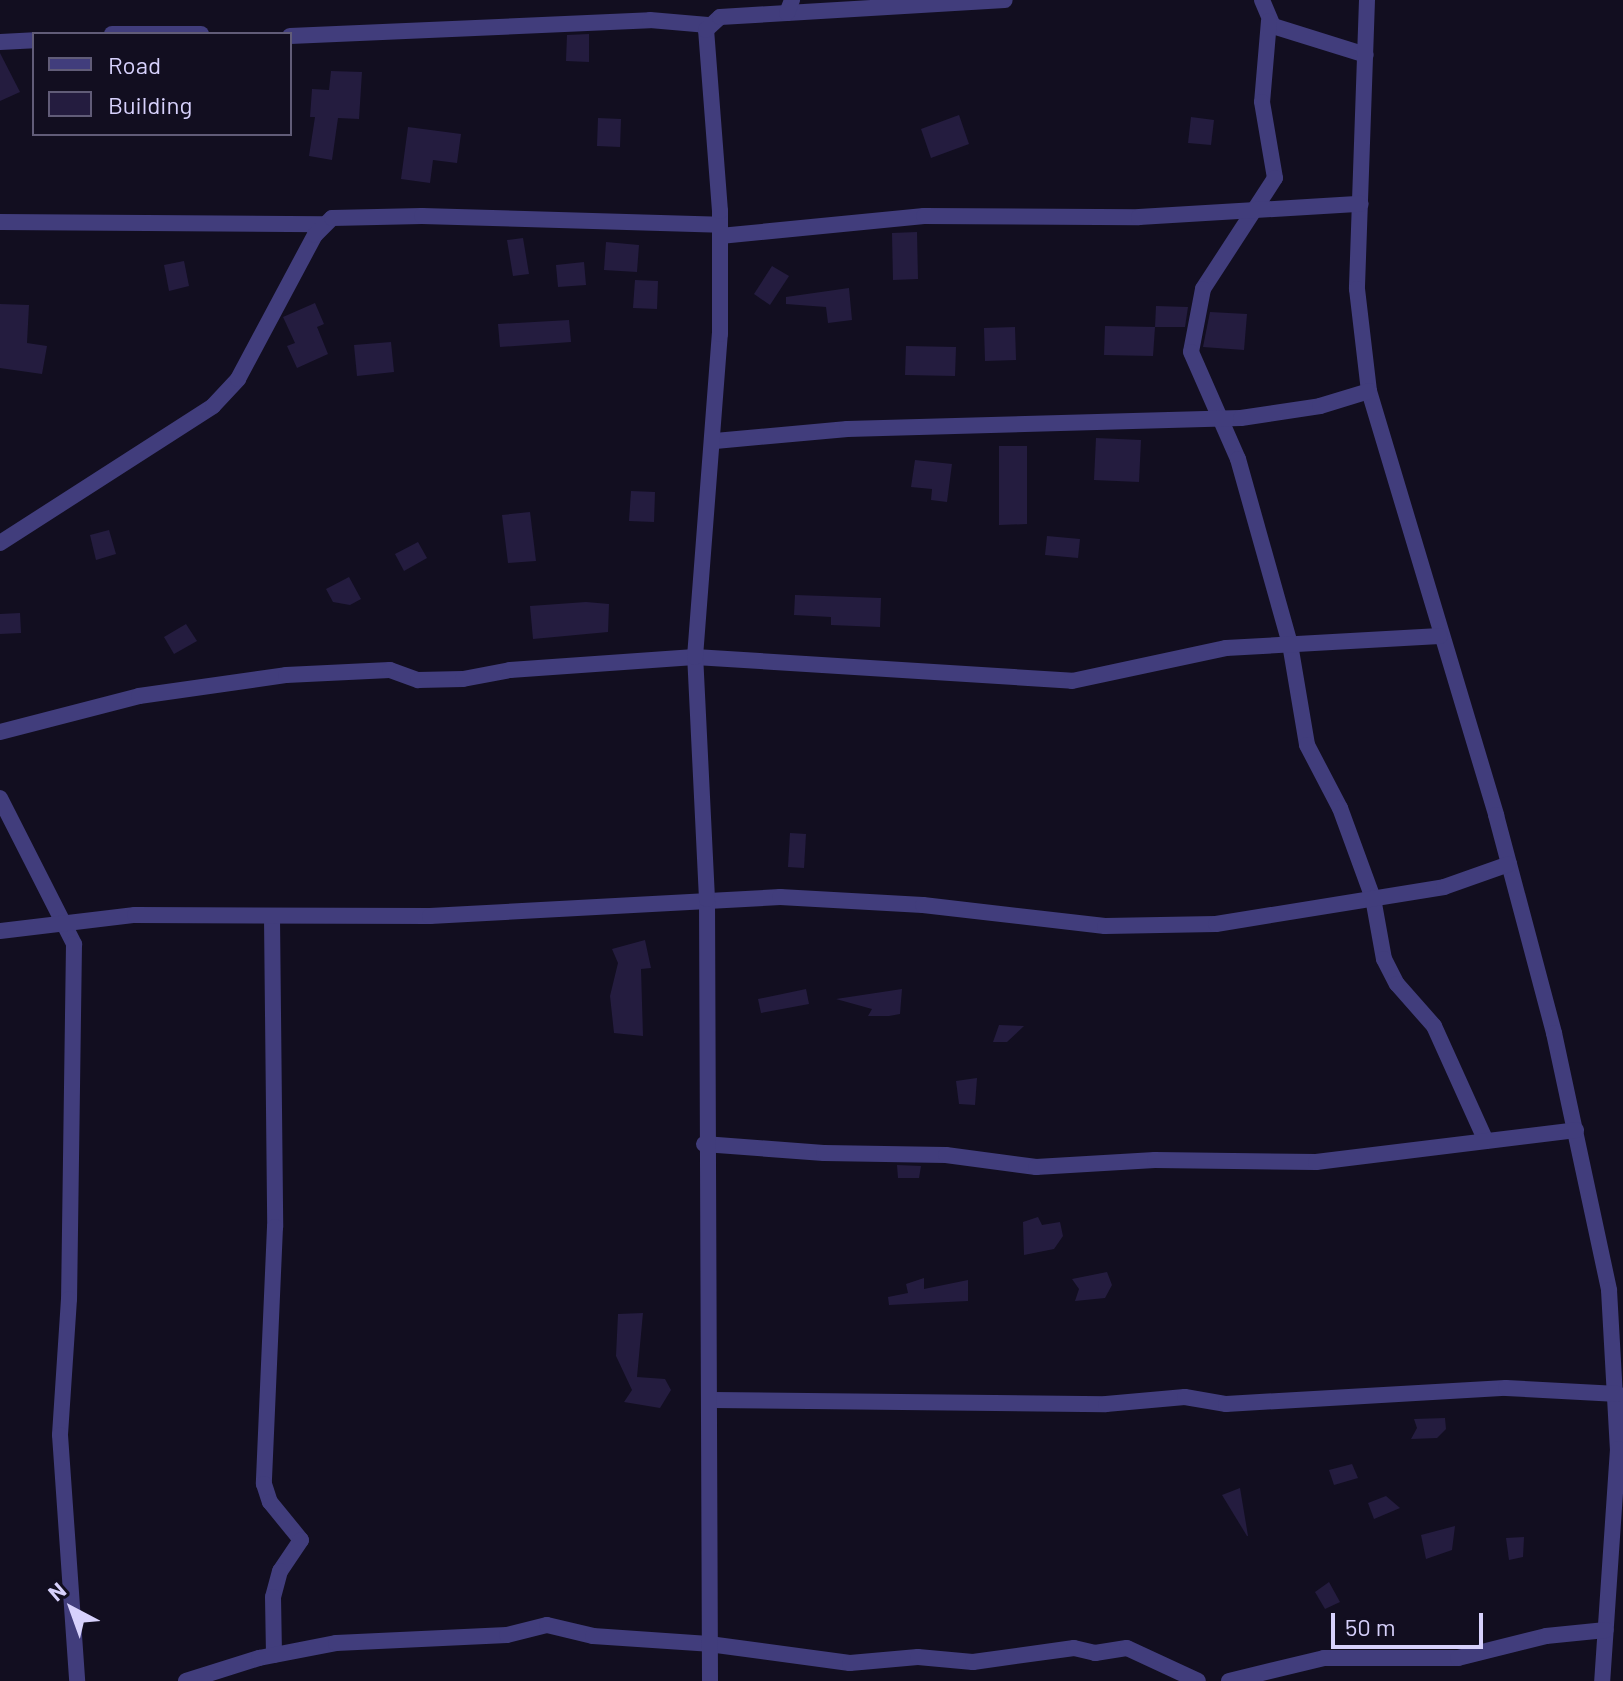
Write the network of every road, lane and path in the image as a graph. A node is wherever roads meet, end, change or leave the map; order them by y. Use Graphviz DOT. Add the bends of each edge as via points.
graph roads {
  1 [pos="1005,0"];
  2 [pos="1262,0"];
  3 [pos="1367,0"];
  4 [pos="790,6"];
  5 [pos="1269,21"];
  6 [pos="708,25"];
  7 [pos="292,36"];
  8 [pos="32,40"];
  9 [pos="0,42"];
  10 [pos="1366,55"];
  11 [pos="1361,204"];
  12 [pos="1249,211"];
  13 [pos="0,222"];
  14 [pos="323,224"];
  15 [pos="720,230"];
  16 [pos="1369,391"];
  17 [pos="1221,419"];
  18 [pos="715,441"];
  19 [pos="0,543"];
  20 [pos="1440,636"];
  21 [pos="1290,644"];
  22 [pos="695,657"];
  23 [pos="0,732"];
  24 [pos="0,798"];
  25 [pos="1509,864"];
  26 [pos="1373,898"];
  27 [pos="707,899"];
  28 [pos="272,918"];
  29 [pos="68,926"];
  30 [pos="0,931"];
  31 [pos="1576,1130"];
  32 [pos="1486,1141"];
  33 [pos="704,1144"];
  34 [pos="1618,1394"];
  35 [pos="712,1400"];
  36 [pos="1606,1630"];
  37 [pos="709,1644"];
  38 [pos="274,1655"];
  39 [pos="77,1681"];
  40 [pos="186,1681"];
  41 [pos="710,1681"];
  42 [pos="1198,1681"];
  43 [pos="1229,1681"];
  44 [pos="1602,1681"];
  1 -- 4 [label="street"];
  2 -- 5 [label="street"];
  3 -- 10 [label="street"];
  4 -- 6 [label="street" via="720,17"];
  5 -- 10 [label="street" via="1303,38"];
  5 -- 12 [label="street" via="1262,102 1275,178 1266,199"];
  6 -- 7 [label="street" via="650,20"];
  6 -- 15 [label="street"];
  8 -- 9 [label="street"];
  10 -- 11 [label="street"];
  11 -- 12 [label="street"];
  11 -- 16 [label="street" via="1357,289"];
  12 -- 15 [label="street" via="1074,219 924,216"];
  12 -- 17 [label="street" via="1213,281 1203,289 1194,322 1191,352"];
  13 -- 14 [label="street"];
  14 -- 15 [label="street" via="341,216 422,216"];
  14 -- 19 [label="street" via="238,379 213,406"];
  15 -- 18 [label="street"];
  16 -- 17 [label="street" via="1320,406"];
  16 -- 20 [label="street"];
  17 -- 18 [label="street" via="847,429"];
  17 -- 21 [label="street" via="1238,459"];
  18 -- 22 [label="street"];
  20 -- 21 [label="street"];
  20 -- 25 [label="street"];
  21 -- 22 [label="street" via="1226,648 1072,681"];
  21 -- 26 [label="street" via="1310,756 1340,808"];
  22 -- 23 [label="street" via="510,670 463,679 418,680 390,670 286,675 139,696"];
  22 -- 27 [label="street"];
  24 -- 29 [label="street"];
  25 -- 26 [label="street" via="1459,884"];
  25 -- 31 [label="street"];
  26 -- 27 [label="street" via="1266,919 1138,927 923,905"];
  26 -- 32 [label="street" via="1384,959 1397,984 1434,1026"];
  27 -- 28 [label="street" via="430,916"];
  27 -- 33 [label="street"];
  28 -- 29 [label="street" via="135,915"];
  28 -- 38 [label="street" via="275,1227 264,1484 270,1502 301,1540 280,1571 273,1597"];
  29 -- 30 [label="street"];
  29 -- 39 [label="street" via="75,982 69,1299 60,1435"];
  31 -- 32 [label="street"];
  31 -- 34 [label="street" via="1602,1242"];
  32 -- 33 [label="street" via="1316,1162 1155,1160 1036,1167 946,1155"];
  33 -- 35 [label="street"];
  34 -- 35 [label="street" via="1506,1388 1226,1404 1185,1397 1106,1404"];
  34 -- 36 [label="street" via="1616,1516"];
  35 -- 37 [label="street" via="706,1500"];
  36 -- 43 [label="street" via="1546,1636 1458,1658 1324,1658"];
  36 -- 44 [label="street"];
  37 -- 38 [label="street" via="593,1636 547,1625 507,1635 379,1639"];
  37 -- 41 [label="street"];
  37 -- 42 [label="street" via="776,1657 863,1664 907,1657 973,1662 1074,1648 1095,1653 1127,1648"];
  38 -- 40 [label="street"];
}
